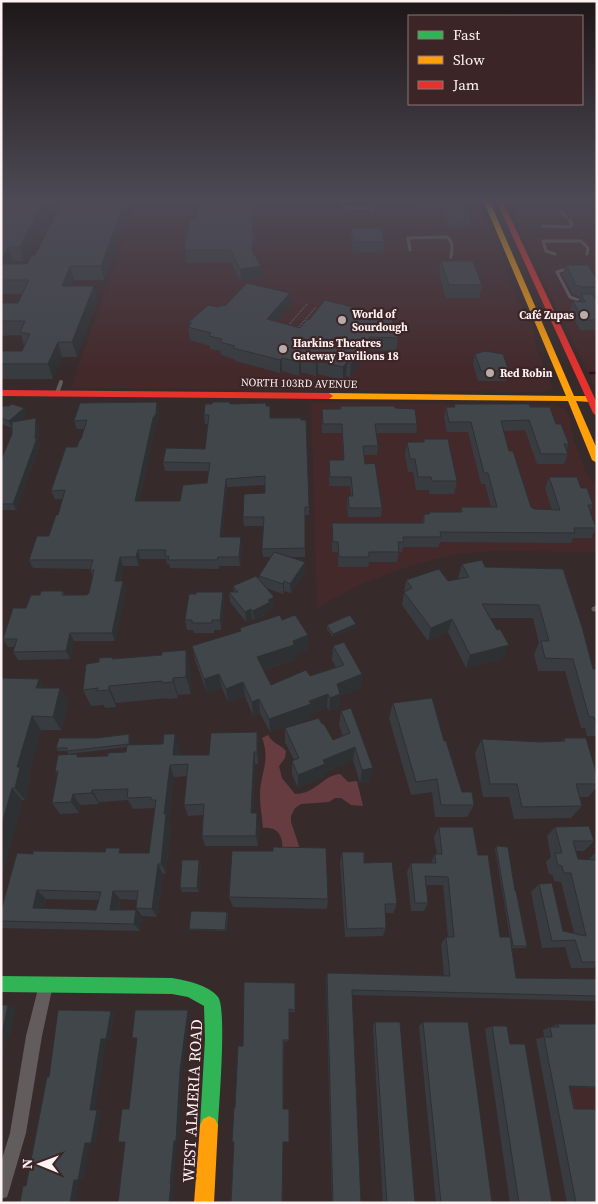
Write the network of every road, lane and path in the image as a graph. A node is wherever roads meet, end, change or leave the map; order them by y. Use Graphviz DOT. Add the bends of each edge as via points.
graph roads {
  1 [pos="511,258"];
  2 [pos="511,258"];
  3 [pos="525,258"];
  4 [pos="563,270"];
  5 [pos="597,300"];
  6 [pos="307,304"];
  7 [pos="547,306"];
  8 [pos="316,307"];
  9 [pos="532,307"];
  10 [pos="291,329"];
  11 [pos="296,330"];
  12 [pos="567,349"];
  13 [pos="1,393"];
  14 [pos="571,399"];
  15 [pos="594,399"];
  16 [pos="597,413"];
  17 [pos="597,460"];
  18 [pos="1,984"];
  19 [pos="46,985"];
  20 [pos="1,1191"];
  21 [pos="204,1203"];
  1 -- 7 [label="main road" via="522,267 536,300"];
  2 -- 9 [label="main road"];
  3 -- 7 [label="main road"];
  4 -- 5 [label="lane" via="557,272 570,297"];
  6 -- 10 [label="path" via="286,328"];
  7 -- 12 [label="main road"];
  8 -- 11 [label="path"];
  9 -- 12 [label="main road" via="542,312 551,332"];
  9 -- 14 [label="main road"];
  12 -- 15 [label="main road"];
  13 -- 14 [label="main road, NORTH 103RD AVENUE" via="59,388"];
  14 -- 15 [label="main road, NORTH 103RD AVENUE"];
  14 -- 17 [label="main road"];
  15 -- 16 [label="main road"];
  18 -- 19 [label="main road"];
  19 -- 20 [label="street" via="18,1133"];
  19 -- 21 [label="main road, WEST ALMERIA ROAD" via="172,986 191,989 212,1002 214,1039"];
}
